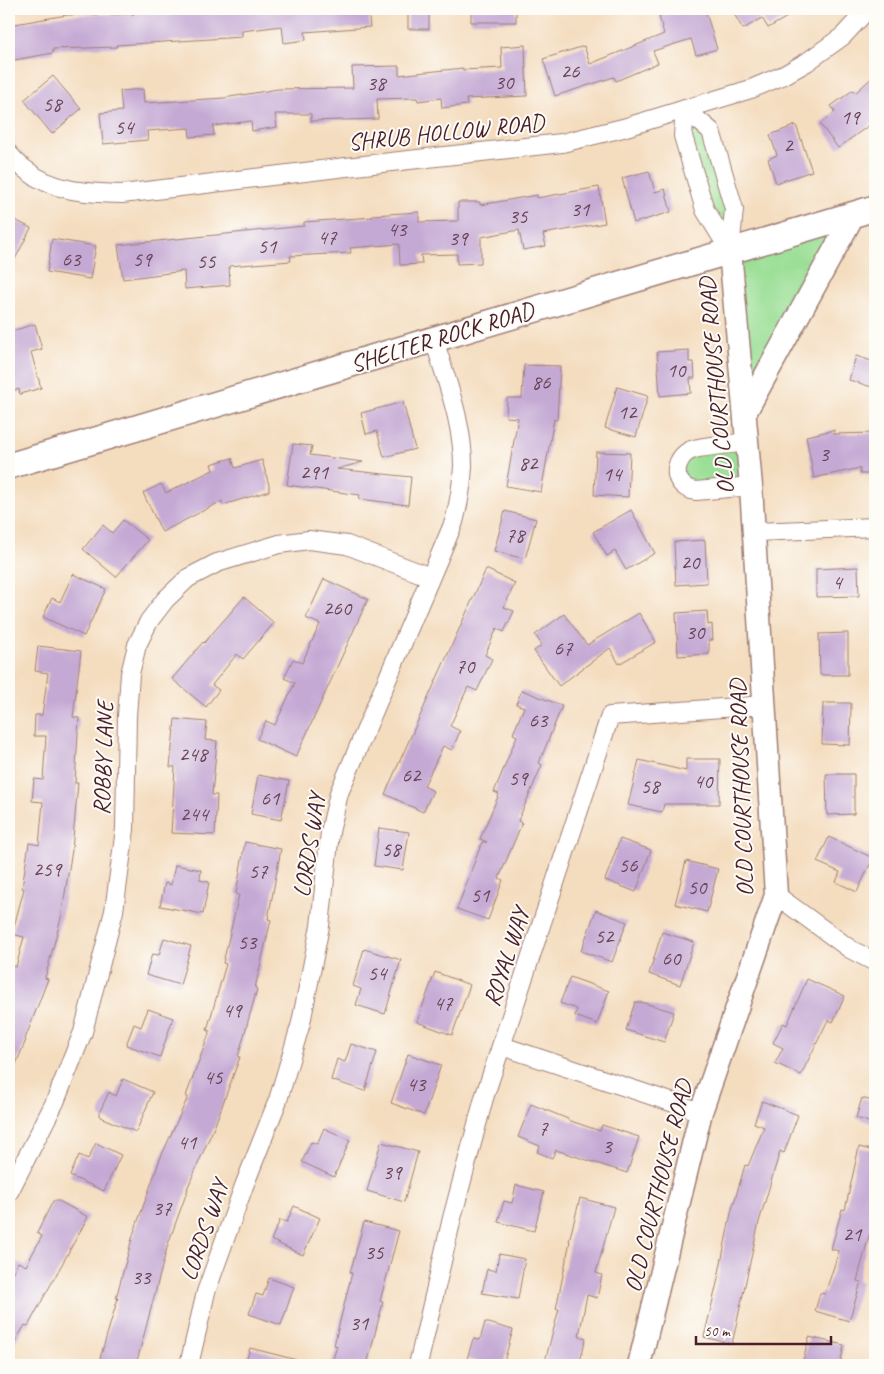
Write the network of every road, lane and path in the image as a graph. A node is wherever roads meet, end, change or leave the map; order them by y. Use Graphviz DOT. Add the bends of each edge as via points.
graph roads {
  1 [pos="868,9"];
  2 [pos="685,109"];
  3 [pos="9,154"];
  4 [pos="865,211"];
  5 [pos="730,251"];
  6 [pos="434,339"];
  7 [pos="745,413"];
  8 [pos="748,442"];
  9 [pos="9,466"];
  10 [pos="751,486"];
  11 [pos="875,527"];
  12 [pos="754,532"];
  13 [pos="430,577"];
  14 [pos="765,705"];
  15 [pos="776,895"];
  16 [pos="875,962"];
  17 [pos="502,1046"];
  18 [pos="701,1112"];
  19 [pos="9,1192"];
  20 [pos="189,1365"];
  21 [pos="418,1365"];
  22 [pos="639,1365"];
  1 -- 2 [label="street, SHRUB HOLLOW ROAD" via="843,36 784,75 751,89"];
  2 -- 3 [label="street, SHRUB HOLLOW ROAD" via="562,143 122,194 86,193 50,184 26,171"];
  2 -- 5 [label="street" via="684,136 704,210"];
  2 -- 5 [label="street" via="711,131 734,209"];
  4 -- 5 [label="main road, SHELTER ROCK ROAD"];
  4 -- 7 [label="street"];
  5 -- 6 [label="main road, SHELTER ROCK ROAD"];
  5 -- 7 [label="street, OLD COURTHOUSE ROAD"];
  6 -- 9 [label="main road, SHELTER ROCK ROAD"];
  6 -- 13 [label="street, LORDS WAY" via="457,417 463,464 454,522"];
  7 -- 8 [label="street, OLD COURTHOUSE ROAD"];
  8 -- 10 [label="street, OLD COURTHOUSE ROAD"];
  8 -- 10 [label="street" via="692,450 680,460 677,474 682,484 696,491"];
  10 -- 12 [label="street, OLD COURTHOUSE ROAD"];
  11 -- 12 [label="street"];
  12 -- 14 [label="street, OLD COURTHOUSE ROAD"];
  13 -- 19 [label="street, ROBBY LANE" via="347,545 309,540 279,544 217,563 188,578 149,621 137,644 130,674 125,829 114,911 83,1032 55,1102"];
  13 -- 20 [label="street, LORDS WAY" via="340,793 330,832 320,926 301,1023 278,1100 206,1292"];
  14 -- 15 [label="street, OLD COURTHOUSE ROAD"];
  14 -- 17 [label="street, ROYAL WAY" via="610,716"];
  15 -- 16 [label="street" via="850,949"];
  15 -- 18 [label="street, OLD COURTHOUSE ROAD"];
  17 -- 18 [label="street"];
  17 -- 21 [label="street, ROYAL WAY" via="484,1098 452,1218"];
  18 -- 22 [label="street, OLD COURTHOUSE ROAD"];
}
